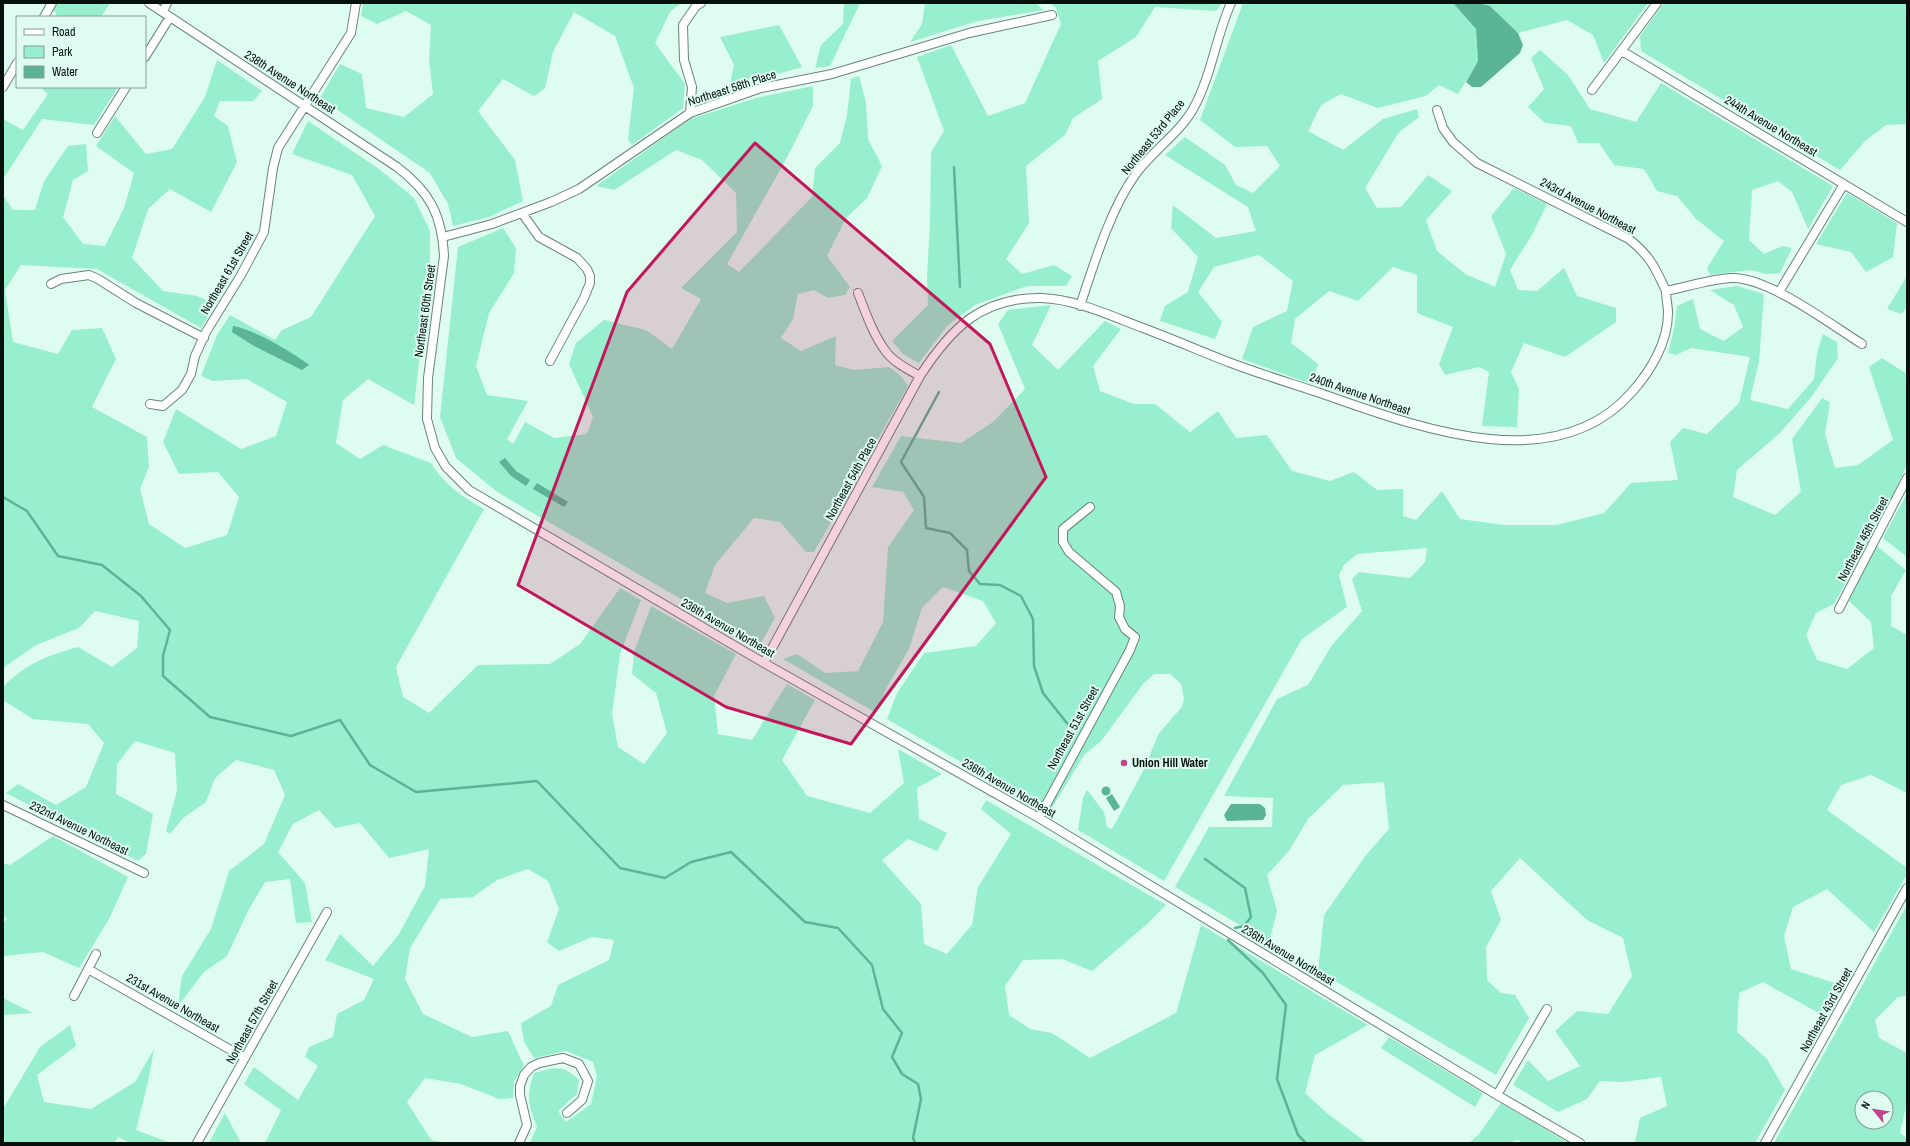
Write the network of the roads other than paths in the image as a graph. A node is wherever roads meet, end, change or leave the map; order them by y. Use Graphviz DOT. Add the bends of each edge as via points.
graph roads {
  1 [pos="52,3"];
  2 [pos="149,3"];
  3 [pos="167,3"];
  4 [pos="356,3"];
  5 [pos="701,3"];
  6 [pos="1231,3"];
  7 [pos="1657,3"];
  8 [pos="163,12"];
  9 [pos="1052,15"];
  10 [pos="45,16"];
  11 [pos="170,17"];
  12 [pos="1622,51"];
  13 [pos="146,55"];
  14 [pos="16,65"];
  15 [pos="3,87"];
  16 [pos="125,88"];
  17 [pos="1592,90"];
  18 [pos="305,106"];
  19 [pos="1437,110"];
  20 [pos="690,113"];
  21 [pos="97,133"];
  22 [pos="417,184"];
  23 [pos="1844,184"];
  24 [pos="522,213"];
  25 [pos="1907,222"];
  26 [pos="443,237"];
  27 [pos="51,284"];
  28 [pos="1666,291"];
  29 [pos="1779,292"];
  30 [pos="858,293"];
  31 [pos="1080,306"];
  32 [pos="972,316"];
  33 [pos="204,338"];
  34 [pos="1862,344"];
  35 [pos="550,361"];
  36 [pos="920,376"];
  37 [pos="150,404"];
  38 [pos="435,448"];
  39 [pos="1907,478"];
  40 [pos="1090,507"];
  41 [pos="1839,609"];
  42 [pos="764,663"];
  43 [pos="3,805"];
  44 [pos="1038,818"];
  45 [pos="144,873"];
  46 [pos="1907,888"];
  47 [pos="327,912"];
  48 [pos="96,954"];
  49 [pos="88,969"];
  50 [pos="74,996"];
  51 [pos="1547,1009"];
  52 [pos="245,1058"];
  53 [pos="1497,1095"];
  54 [pos="567,1113"];
  55 [pos="197,1143"];
  56 [pos="519,1143"];
  57 [pos="1580,1143"];
  58 [pos="1765,1143"];
  1 -- 10 [label="street"];
  2 -- 8 [label="street, 238th Avenue Northeast"];
  3 -- 8 [label="street"];
  4 -- 18 [label="street, Northeast 61st Street" via="351,33"];
  5 -- 20 [label="street" via="683,25 684,60 692,87"];
  6 -- 31 [label="street, Northeast 53rd Place" via="1193,108 1136,174 1120,199"];
  7 -- 12 [label="street"];
  8 -- 11 [label="street, 238th Avenue Northeast"];
  9 -- 20 [label="street, Northeast 58th Place" via="969,33 832,74 761,88"];
  11 -- 13 [label="street"];
  11 -- 18 [label="street, 238th Avenue Northeast"];
  12 -- 17 [label="street"];
  12 -- 23 [label="street, 244th Avenue Northeast"];
  14 -- 15 [label="street"];
  16 -- 21 [label="street"];
  18 -- 22 [label="street, 238th Avenue Northeast" via="397,167"];
  18 -- 33 [label="street, Northeast 61st Street" via="278,148 264,232"];
  19 -- 28 [label="street, 243rd Avenue Northeast" via="1443,128 1453,142 1476,162 1629,239 1652,262"];
  20 -- 24 [label="street, Northeast 58th Place" via="579,189"];
  22 -- 26 [label="street, Northeast 60th Street" via="434,208"];
  23 -- 25 [label="street, 244th Avenue Northeast"];
  23 -- 29 [label="street"];
  24 -- 26 [label="street, Northeast 58th Place" via="474,230"];
  24 -- 35 [label="street" via="539,237 577,258 587,268 590,276 584,298"];
  26 -- 38 [label="street, Northeast 60th Street" via="442,278 427,398 429,431"];
  27 -- 33 [label="street" via="61,279 89,275"];
  28 -- 29 [label="street" via="1732,278 1758,282"];
  28 -- 31 [label="street, 240th Avenue Northeast" via="1668,314 1661,345 1650,368 1626,399 1590,426 1571,433 1501,440 1436,431 1397,420 1232,363"];
  29 -- 34 [label="street"];
  30 -- 36 [label="street" via="870,324 887,353 902,366"];
  31 -- 32 [label="street, 240th Avenue Northeast" via="1061,300 1040,298 992,307"];
  32 -- 36 [label="street, Northeast 54th Place" via="951,333"];
  33 -- 37 [label="street, Northeast 61st Street" via="182,390 163,406"];
  36 -- 42 [label="street, Northeast 54th Place"];
  38 -- 42 [label="street, 236th Avenue Northeast" via="455,477 481,498"];
  39 -- 41 [label="street, Northeast 45th Street"];
  40 -- 44 [label="street, Northeast 51st Street" via="1063,529 1063,542 1078,560 1116,592 1120,606 1119,617 1125,628 1135,637"];
  42 -- 44 [label="street, 236th Avenue Northeast"];
  43 -- 45 [label="street, 232nd Avenue Northeast"];
  44 -- 53 [label="street, 236th Avenue Northeast"];
  46 -- 58 [label="street, Northeast 43rd Street"];
  47 -- 52 [label="street, Northeast 57th Street"];
  48 -- 49 [label="street"];
  49 -- 50 [label="street"];
  49 -- 52 [label="street, 231st Avenue Northeast"];
  51 -- 53 [label="street"];
  52 -- 55 [label="street, Northeast 57th Street"];
  53 -- 57 [label="street, 236th Avenue Northeast"];
  54 -- 56 [label="street" via="582,1100 588,1081 579,1064 563,1058 531,1067 524,1075 520,1086 527,1125"];
}
